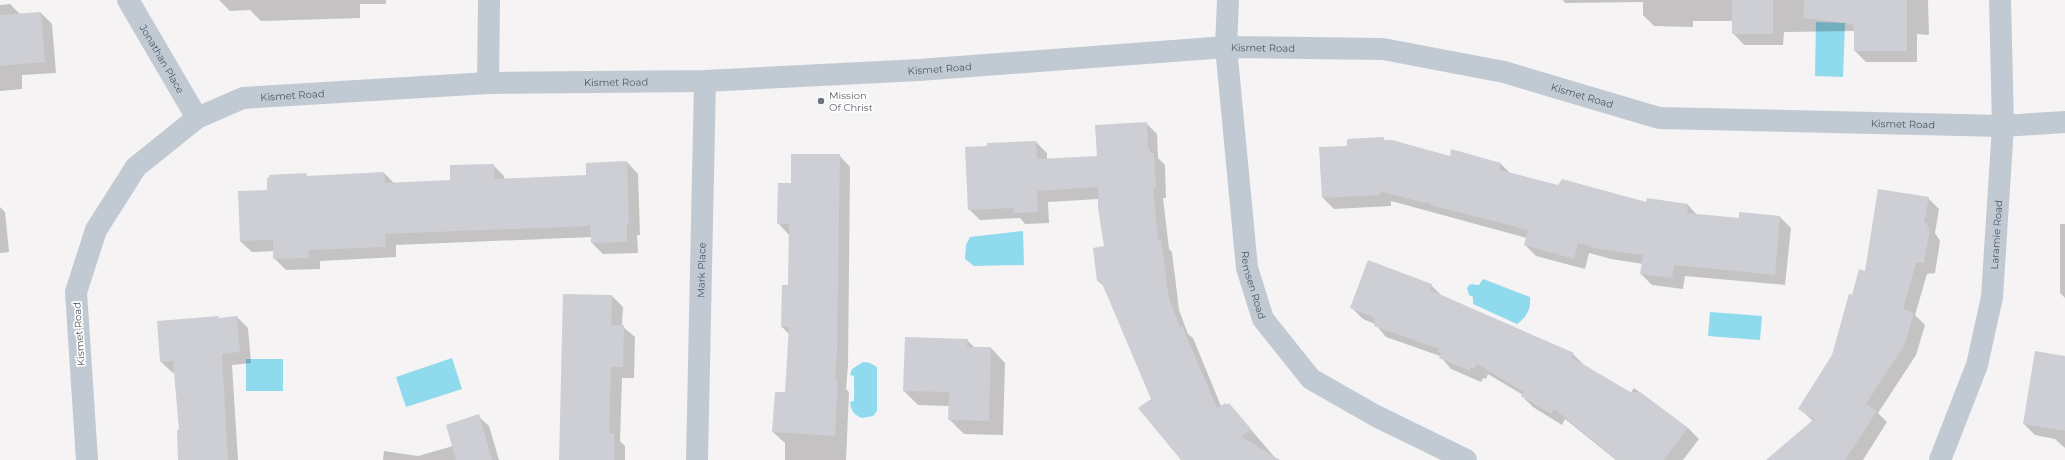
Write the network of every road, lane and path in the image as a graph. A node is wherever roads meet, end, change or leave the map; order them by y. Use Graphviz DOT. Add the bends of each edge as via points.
graph roads {
  1 [pos="128,0"];
  2 [pos="489,0"];
  3 [pos="1228,0"];
  4 [pos="2000,0"];
  5 [pos="1226,47"];
  6 [pos="705,81"];
  7 [pos="488,83"];
  8 [pos="197,118"];
  9 [pos="2065,122"];
  10 [pos="2003,126"];
  11 [pos="87,460"];
  12 [pos="697,460"];
  13 [pos="1466,460"];
  14 [pos="1940,460"];
  1 -- 8 [label="street, Jonathan Place"];
  2 -- 7 [label="street"];
  3 -- 5 [label="street, Remsen Road"];
  4 -- 10 [label="street, Laramie Road"];
  5 -- 6 [label="street, Kismet Road" via="920,70"];
  5 -- 10 [label="street, Kismet Road" via="1383,50 1504,72 1659,118"];
  5 -- 13 [label="street, Remsen Road" via="1247,268 1263,319 1311,380 1376,416"];
  6 -- 7 [label="street, Kismet Road"];
  6 -- 12 [label="street, Mark Place"];
  7 -- 8 [label="street, Kismet Road" via="243,98"];
  8 -- 11 [label="street, Kismet Road" via="136,168 96,230 76,292"];
  9 -- 10 [label="street, Kismet Road"];
  10 -- 14 [label="street, Laramie Road" via="1992,297 1977,365"];
}
